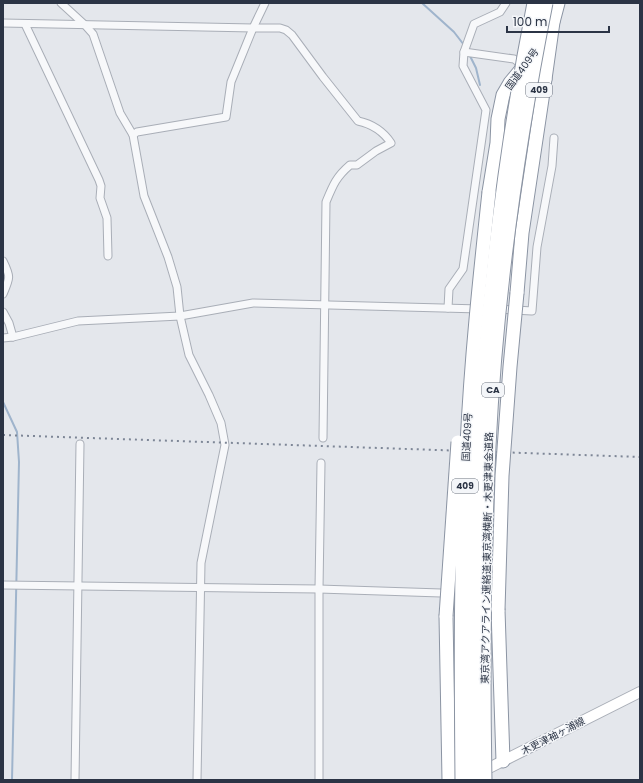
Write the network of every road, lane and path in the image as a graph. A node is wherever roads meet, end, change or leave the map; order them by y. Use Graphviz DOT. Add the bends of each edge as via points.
graph roads {
  1 [pos="61,3"];
  2 [pos="265,3"];
  3 [pos="506,3"];
  4 [pos="534,3"];
  5 [pos="546,3"];
  6 [pos="558,3"];
  7 [pos="553,22"];
  8 [pos="3,23"];
  9 [pos="25,24"];
  10 [pos="85,25"];
  11 [pos="253,28"];
  12 [pos="464,52"];
  13 [pos="521,70"];
  14 [pos="545,79"];
  15 [pos="133,135"];
  16 [pos="554,138"];
  17 [pos="497,142"];
  18 [pos="108,256"];
  19 [pos="3,261"];
  20 [pos="479,287"];
  21 [pos="3,294"];
  22 [pos="325,305"];
  23 [pos="448,308"];
  24 [pos="3,312"];
  25 [pos="180,316"];
  26 [pos="13,337"];
  27 [pos="3,338"];
  28 [pos="323,438"];
  29 [pos="80,444"];
  30 [pos="321,462"];
  31 [pos="3,585"];
  32 [pos="78,586"];
  33 [pos="200,588"];
  34 [pos="319,589"];
  35 [pos="441,593"];
  36 [pos="640,692"];
  37 [pos="503,761"];
  38 [pos="75,780"];
  39 [pos="197,780"];
  40 [pos="319,780"];
  41 [pos="449,780"];
  42 [pos="464,780"];
  43 [pos="473,780"];
  44 [pos="485,780"];
  1 -- 10 [label="street"];
  2 -- 11 [label="street"];
  3 -- 12 [label="street" via="500,12 474,24"];
  4 -- 43 [label="highway, 東京湾アクアライン連絡道;東京湾横断・木更津東金道路 / CA, bridge" via="500,202 482,382 474,545"];
  5 -- 44 [label="highway, 東京湾アクアライン連絡道;東京湾横断・木更津東金道路 / CA, bridge" via="512,200 494,375 485,545"];
  6 -- 7 [label="highway, 国道409号 / 409"];
  7 -- 13 [label="highway, 国道409号 / 409" via="546,38"];
  7 -- 14 [label="highway, 国道409号 / 409"];
  8 -- 9 [label="street"];
  9 -- 10 [label="street"];
  9 -- 18 [label="street" via="99,180 100,198 107,218"];
  10 -- 11 [label="street"];
  10 -- 15 [label="street" via="93,34 120,113"];
  11 -- 15 [label="street" via="231,82 226,117 137,132"];
  11 -- 22 [label="street" via="286,30 358,121 366,122 379,130 391,142 357,165 350,165 335,180 326,202"];
  12 -- 13 [label="street" via="514,59"];
  12 -- 23 [label="street" via="463,66 486,110 463,269 449,289"];
  13 -- 17 [label="highway, 国道409号 / 409" via="503,95"];
  14 -- 17 [label="highway, 国道409号 / 409" via="534,96 504,120"];
  14 -- 37 [label="highway, bridge" via="522,232 502,476 498,610"];
  15 -- 25 [label="street" via="144,196 168,257 177,288"];
  16 -- 23 [label="street" via="552,166 537,247 532,310"];
  17 -- 20 [label="highway, 国道409号 / 409, bridge"];
  19 -- 21 [label="street" via="9,278"];
  20 -- 41 [label="highway, bridge" via="466,349 446,616"];
  20 -- 42 [label="highway, 国道409号 / 409, bridge" via="466,446 461,662"];
  22 -- 23 [label="street"];
  22 -- 25 [label="street" via="253,303"];
  22 -- 28 [label="street"];
  24 -- 26 [label="street"];
  25 -- 26 [label="street" via="78,321"];
  25 -- 33 [label="street" via="189,355 221,423 225,446 200,563"];
  26 -- 27 [label="street"];
  29 -- 32 [label="street"];
  30 -- 34 [label="street"];
  31 -- 32 [label="street"];
  32 -- 33 [label="street"];
  32 -- 38 [label="street"];
  33 -- 34 [label="street"];
  33 -- 39 [label="street"];
  34 -- 35 [label="street"];
  34 -- 40 [label="street"];
  36 -- 37 [label="main road, 木更津袖ヶ浦線"];
  37 -- 42 [label="main road, 木更津袖ヶ浦線"];
}
